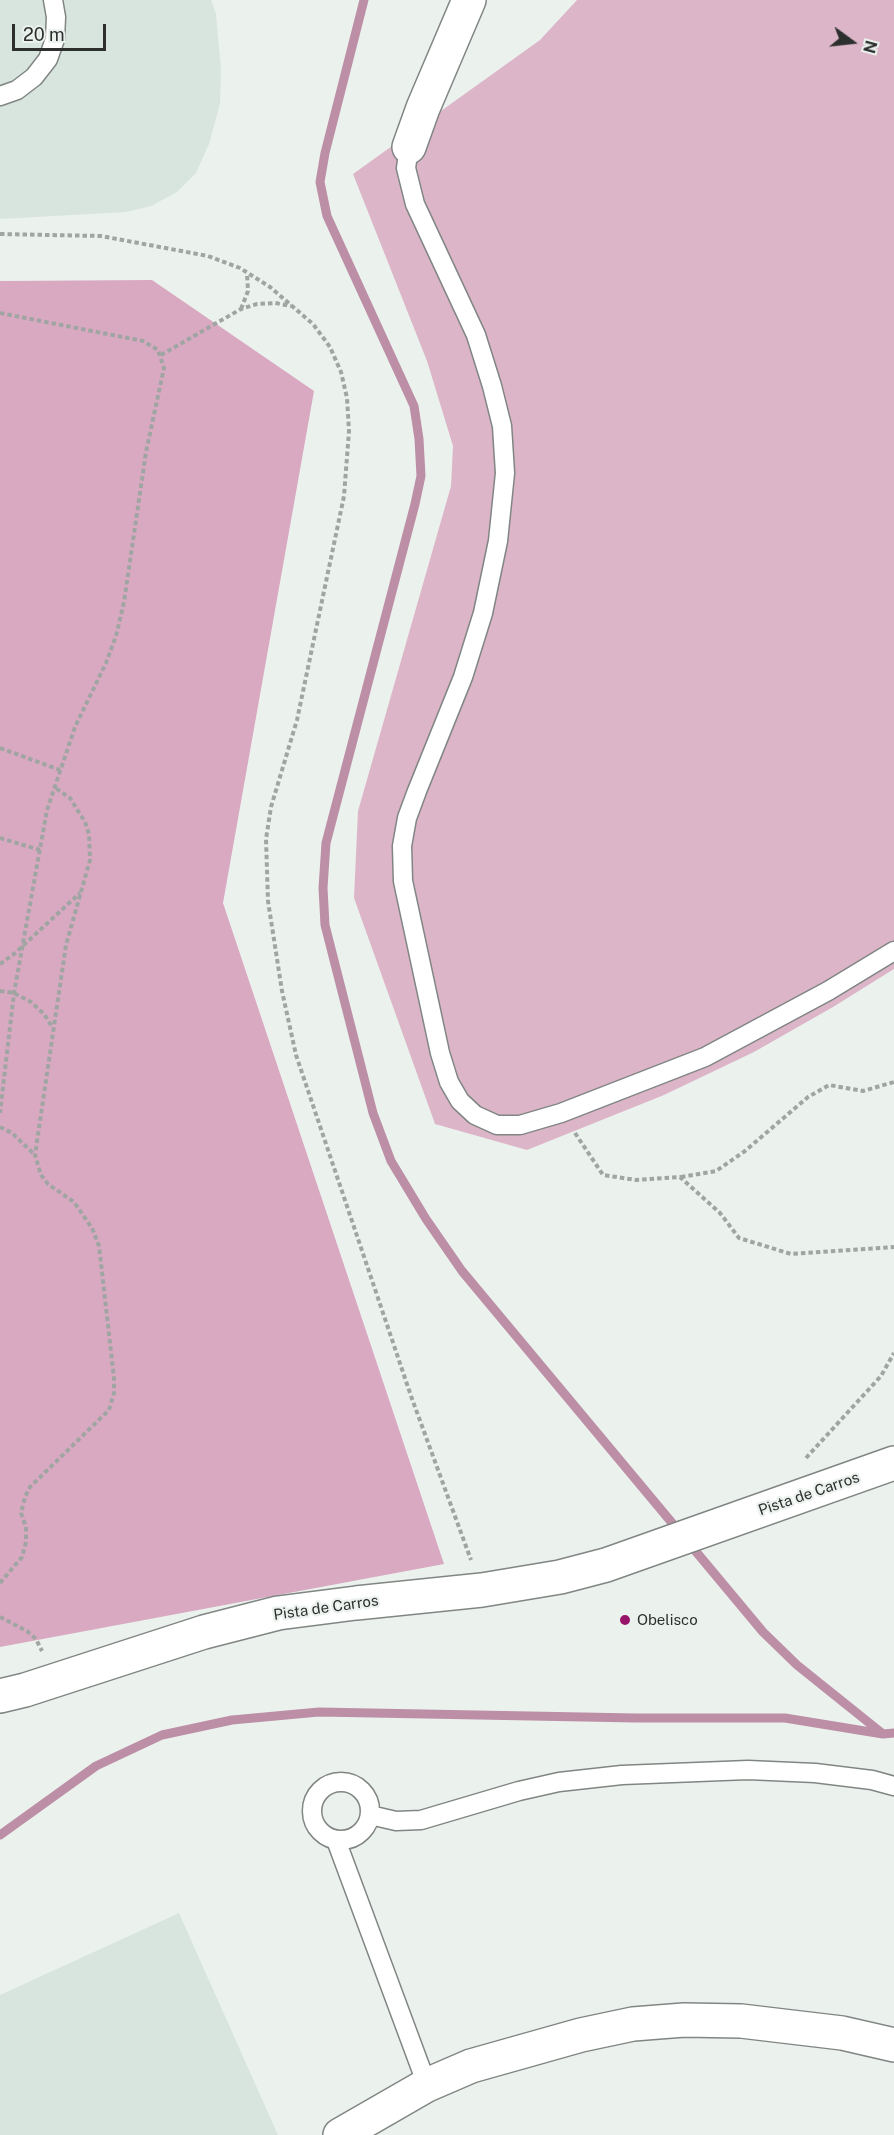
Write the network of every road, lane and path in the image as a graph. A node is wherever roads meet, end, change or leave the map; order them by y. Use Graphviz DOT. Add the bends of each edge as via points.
graph roads {
  1 [pos="53,0"];
  2 [pos="469,0"];
  3 [pos="0,96"];
  4 [pos="409,147"];
  5 [pos="0,234"];
  6 [pos="247,272"];
  7 [pos="292,306"];
  8 [pos="241,309"];
  9 [pos="0,313"];
  10 [pos="161,355"];
  11 [pos="0,748"];
  12 [pos="60,770"];
  13 [pos="54,787"];
  14 [pos="0,838"];
  15 [pos="40,850"];
  16 [pos="81,893"];
  17 [pos="23,945"];
  18 [pos="894,951"];
  19 [pos="0,964"];
  20 [pos="0,991"];
  21 [pos="14,993"];
  22 [pos="53,1028"];
  23 [pos="894,1082"];
  24 [pos="0,1113"];
  25 [pos="561,1113"];
  26 [pos="0,1127"];
  27 [pos="35,1155"];
  28 [pos="680,1177"];
  29 [pos="894,1247"];
  30 [pos="894,1353"];
  31 [pos="894,1463"];
  32 [pos="800,1466"];
  33 [pos="0,1583"];
  34 [pos="482,1590"];
  35 [pos="0,1617"];
  36 [pos="43,1684"];
  37 [pos="0,1696"];
  38 [pos="894,1786"];
  39 [pos="370,1815"];
  40 [pos="336,1840"];
  41 [pos="894,2045"];
  42 [pos="427,2085"];
  43 [pos="340,2135"];
  1 -- 3 [label="lane" via="55,39 48,59 34,77 17,90"];
  2 -- 4 [label="street"];
  4 -- 25 [label="lane" via="406,168 416,204 476,335 492,386 502,426 505,473 498,541 483,613 464,676 407,818 402,846 403,881 440,1053 460,1101 475,1115 497,1125 520,1125"];
  5 -- 6 [label="path" via="70,234 135,241 208,256"];
  6 -- 7 [label="path"];
  6 -- 8 [label="path" via="248,291"];
  7 -- 8 [label="path" via="257,304"];
  7 -- 34 [label="path" via="313,324 330,347 347,398 349,431 344,496 321,607 297,720 271,807 265,866 269,912 296,1055 411,1396"];
  8 -- 10 [label="path"];
  9 -- 10 [label="path" via="143,341"];
  10 -- 12 [label="path" via="164,368 146,452 124,602 106,663 75,727"];
  11 -- 12 [label="path"];
  12 -- 13 [label="path"];
  13 -- 15 [label="path"];
  13 -- 16 [label="path" via="79,809 89,834 90,860"];
  14 -- 15 [label="path"];
  15 -- 17 [label="path"];
  16 -- 17 [label="path"];
  16 -- 22 [label="path" via="66,945"];
  17 -- 19 [label="path"];
  17 -- 21 [label="path"];
  18 -- 25 [label="lane" via="705,1057"];
  20 -- 21 [label="path"];
  21 -- 22 [label="path" via="31,1002"];
  21 -- 24 [label="path"];
  22 -- 27 [label="path"];
  23 -- 28 [label="path" via="863,1091 829,1085 808,1097 746,1151 716,1171"];
  25 -- 28 [label="path" via="603,1175 636,1180"];
  26 -- 27 [label="path" via="25,1143"];
  27 -- 33 [label="path" via="41,1175 74,1202 99,1246 114,1393 109,1410 24,1497 21,1513 26,1542 22,1557"];
  28 -- 29 [label="path" via="720,1213 739,1238 790,1254"];
  30 -- 32 [label="path" via="881,1376"];
  31 -- 34 [label="street, Pista de Carros" via="606,1565"];
  34 -- 36 [label="street, Pista de Carros" via="278,1613"];
  35 -- 36 [label="path" via="36,1639 45,1660"];
  36 -- 37 [label="street, Pista de Carros"];
  38 -- 39 [label="lane" via="804,1772 738,1770 622,1775 559,1782 421,1820 396,1821"];
  39 -- 40 [label="lane" via="358,1835"];
  39 -- 40 [label="lane" via="370,1804 356,1786 345,1782 324,1787 312,1806 312,1818 325,1836"];
  40 -- 42 [label="lane"];
  41 -- 42 [label="street" via="842,2033 741,2021 633,2024 471,2066"];
  42 -- 43 [label="street"];
}
